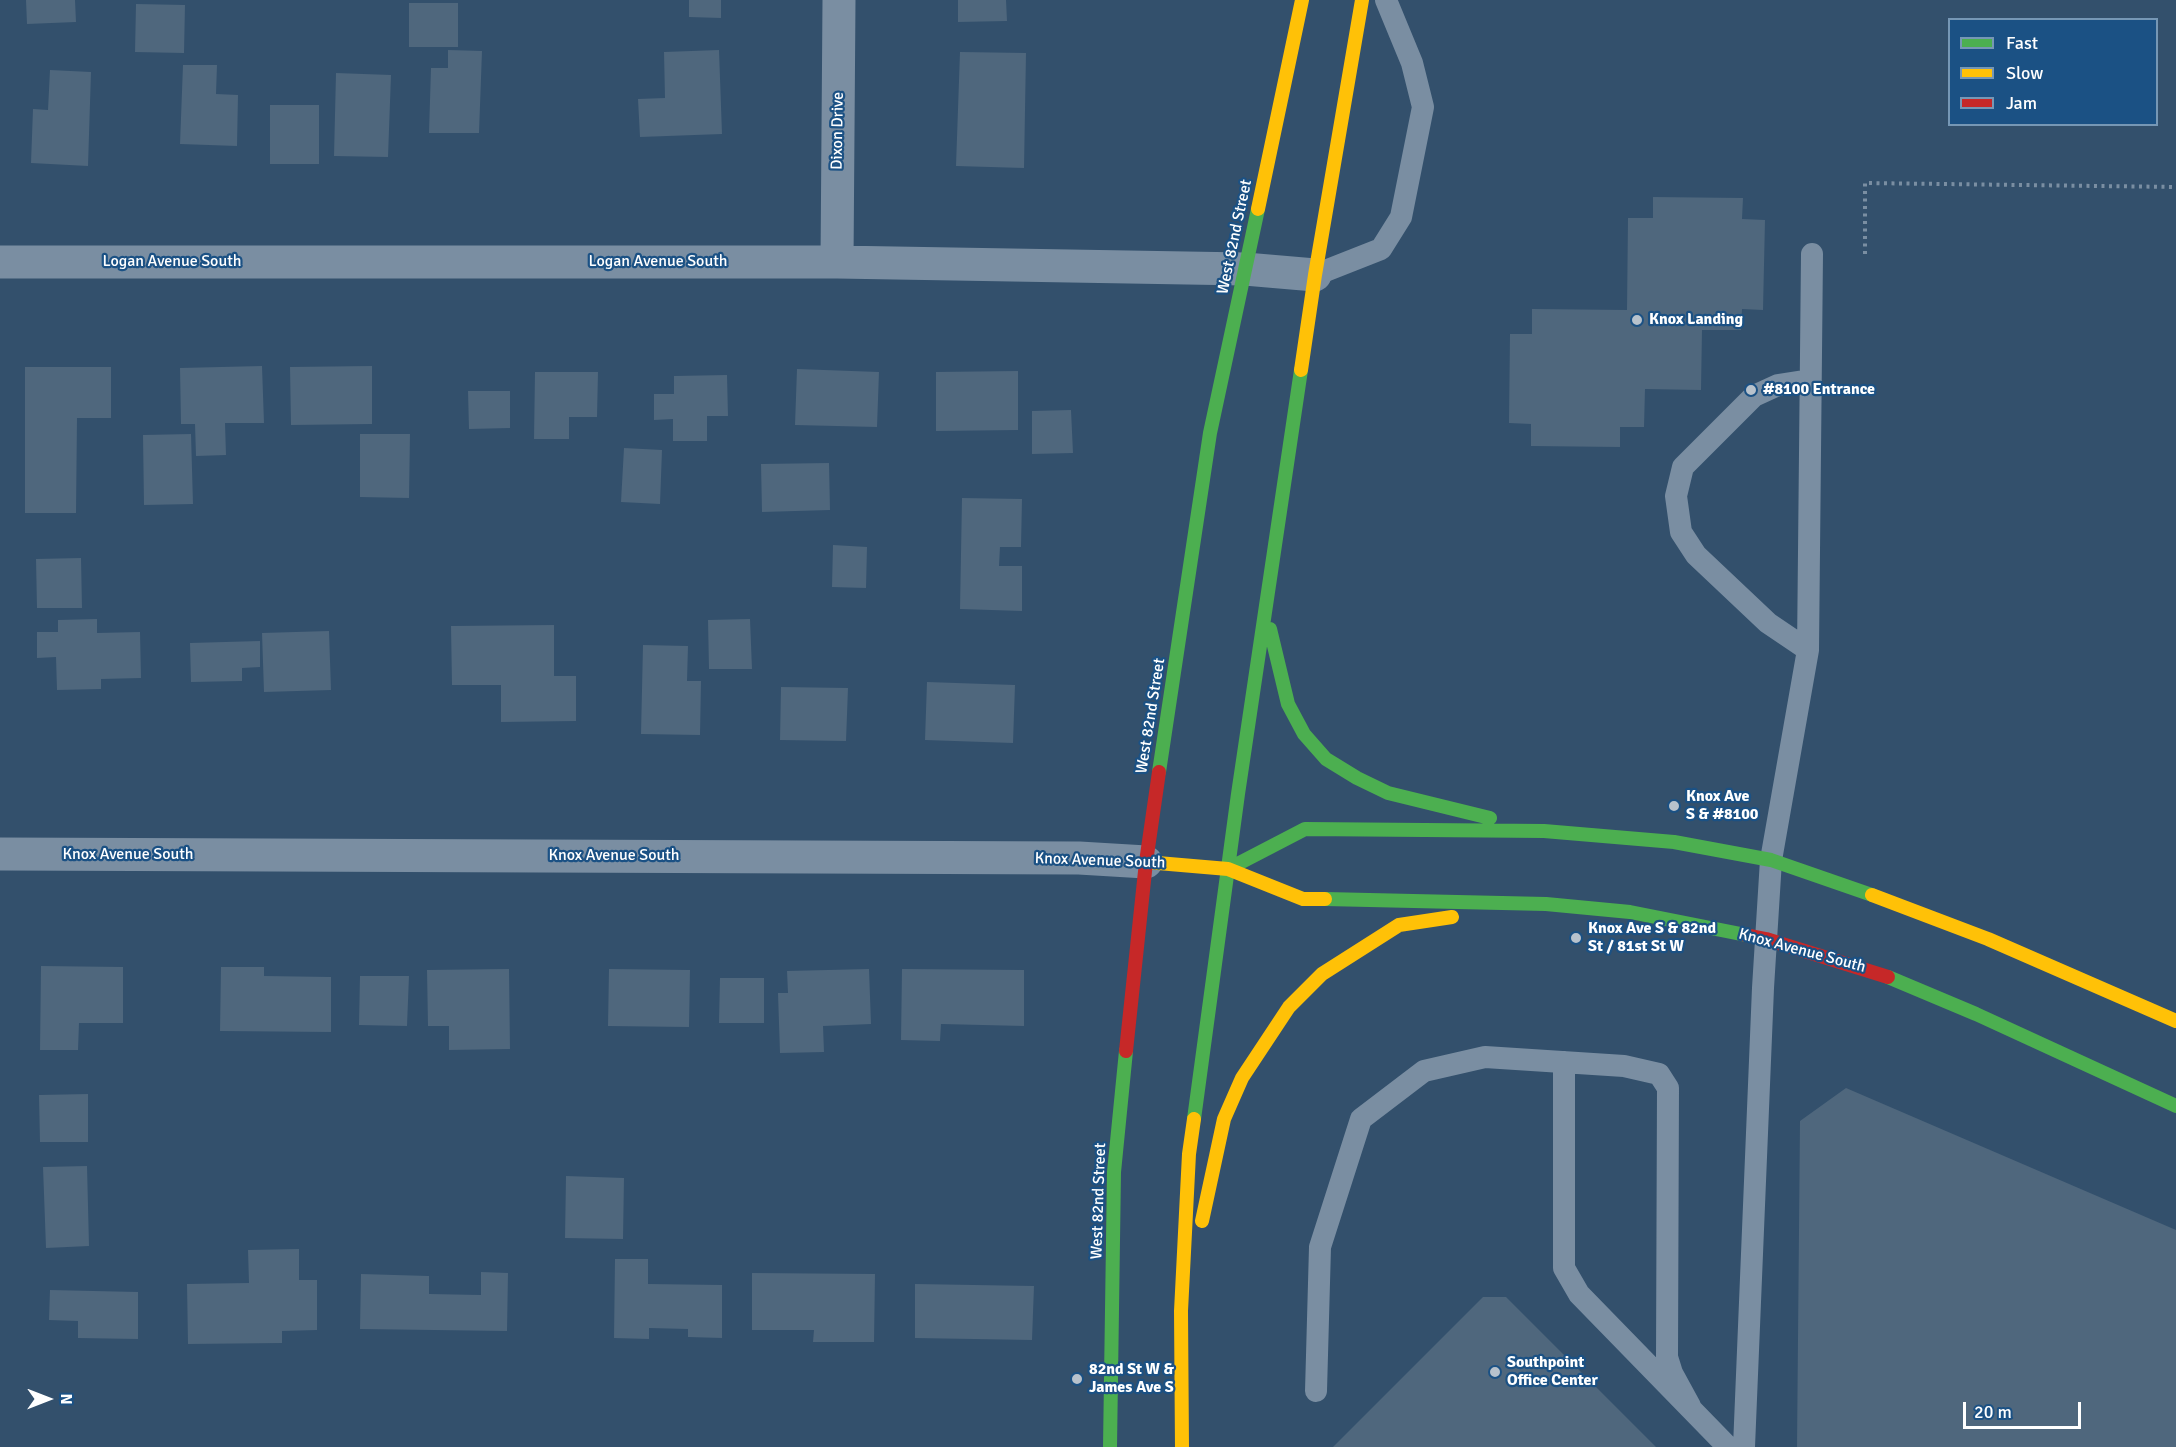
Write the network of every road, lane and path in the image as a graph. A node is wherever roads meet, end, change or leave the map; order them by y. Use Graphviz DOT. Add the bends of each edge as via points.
graph roads {
  1 [pos="839,0"];
  2 [pos="1302,0"];
  3 [pos="1362,0"];
  4 [pos="1386,0"];
  5 [pos="2176,187"];
  6 [pos="1812,254"];
  7 [pos="1865,254"];
  8 [pos="0,262"];
  9 [pos="837,262"];
  10 [pos="1245,269"];
  11 [pos="1315,275"];
  12 [pos="1810,380"];
  13 [pos="1265,612"];
  14 [pos="1808,650"];
  15 [pos="1544,831"];
  16 [pos="0,854"];
  17 [pos="1771,860"];
  18 [pos="1146,862"];
  19 [pos="1228,869"];
  20 [pos="1545,904"];
  21 [pos="1766,939"];
  22 [pos="2176,1021"];
  23 [pos="1564,1062"];
  24 [pos="2176,1106"];
  25 [pos="1181,1311"];
  26 [pos="1316,1391"];
  27 [pos="1690,1406"];
  28 [pos="1110,1447"];
  29 [pos="1182,1447"];
  30 [pos="1728,1447"];
  31 [pos="1743,1447"];
  1 -- 9 [label="street, Dixon Drive"];
  2 -- 10 [label="street, West 82nd Street"];
  3 -- 11 [label="street"];
  4 -- 11 [label="lane" via="1412,63 1423,107 1401,217 1381,249"];
  5 -- 7 [label="path" via="1865,183"];
  6 -- 12 [label="lane"];
  8 -- 9 [label="street, Logan Avenue South"];
  9 -- 10 [label="street, Logan Avenue South"];
  10 -- 11 [label="street, Logan Avenue South"];
  10 -- 18 [label="street, West 82nd Street" via="1210,433"];
  11 -- 13 [label="street"];
  12 -- 14 [label="lane"];
  12 -- 14 [label="lane" via="1778,384 1754,396 1683,467 1676,496 1681,532 1696,555 1768,623"];
  13 -- 15 [label="street" via="1288,704 1304,734 1326,759 1388,793"];
  13 -- 19 [label="street"];
  14 -- 17 [label="lane"];
  15 -- 17 [label="street" via="1674,842"];
  15 -- 19 [label="street" via="1305,829"];
  16 -- 18 [label="street, Knox Avenue South" via="1079,858"];
  17 -- 21 [label="lane"];
  17 -- 22 [label="street" via="1988,939"];
  18 -- 19 [label="street, Knox Avenue South"];
  18 -- 28 [label="street, West 82nd Street" via="1114,1172"];
  19 -- 20 [label="street, Knox Avenue South" via="1302,899"];
  19 -- 25 [label="street" via="1189,1154"];
  20 -- 21 [label="street, Knox Avenue South" via="1630,912"];
  20 -- 25 [label="street" via="1399,925 1322,974 1289,1007 1242,1078 1224,1119"];
  21 -- 24 [label="street, Knox Avenue South" via="1877,972"];
  21 -- 31 [label="lane"];
  23 -- 26 [label="lane" via="1485,1057 1424,1071 1361,1119 1320,1247"];
  23 -- 27 [label="lane" via="1564,1268 1579,1294"];
  23 -- 27 [label="lane" via="1624,1066 1659,1074 1668,1088 1667,1357"];
  25 -- 29 [label="street"];
  27 -- 30 [label="lane"];
}
